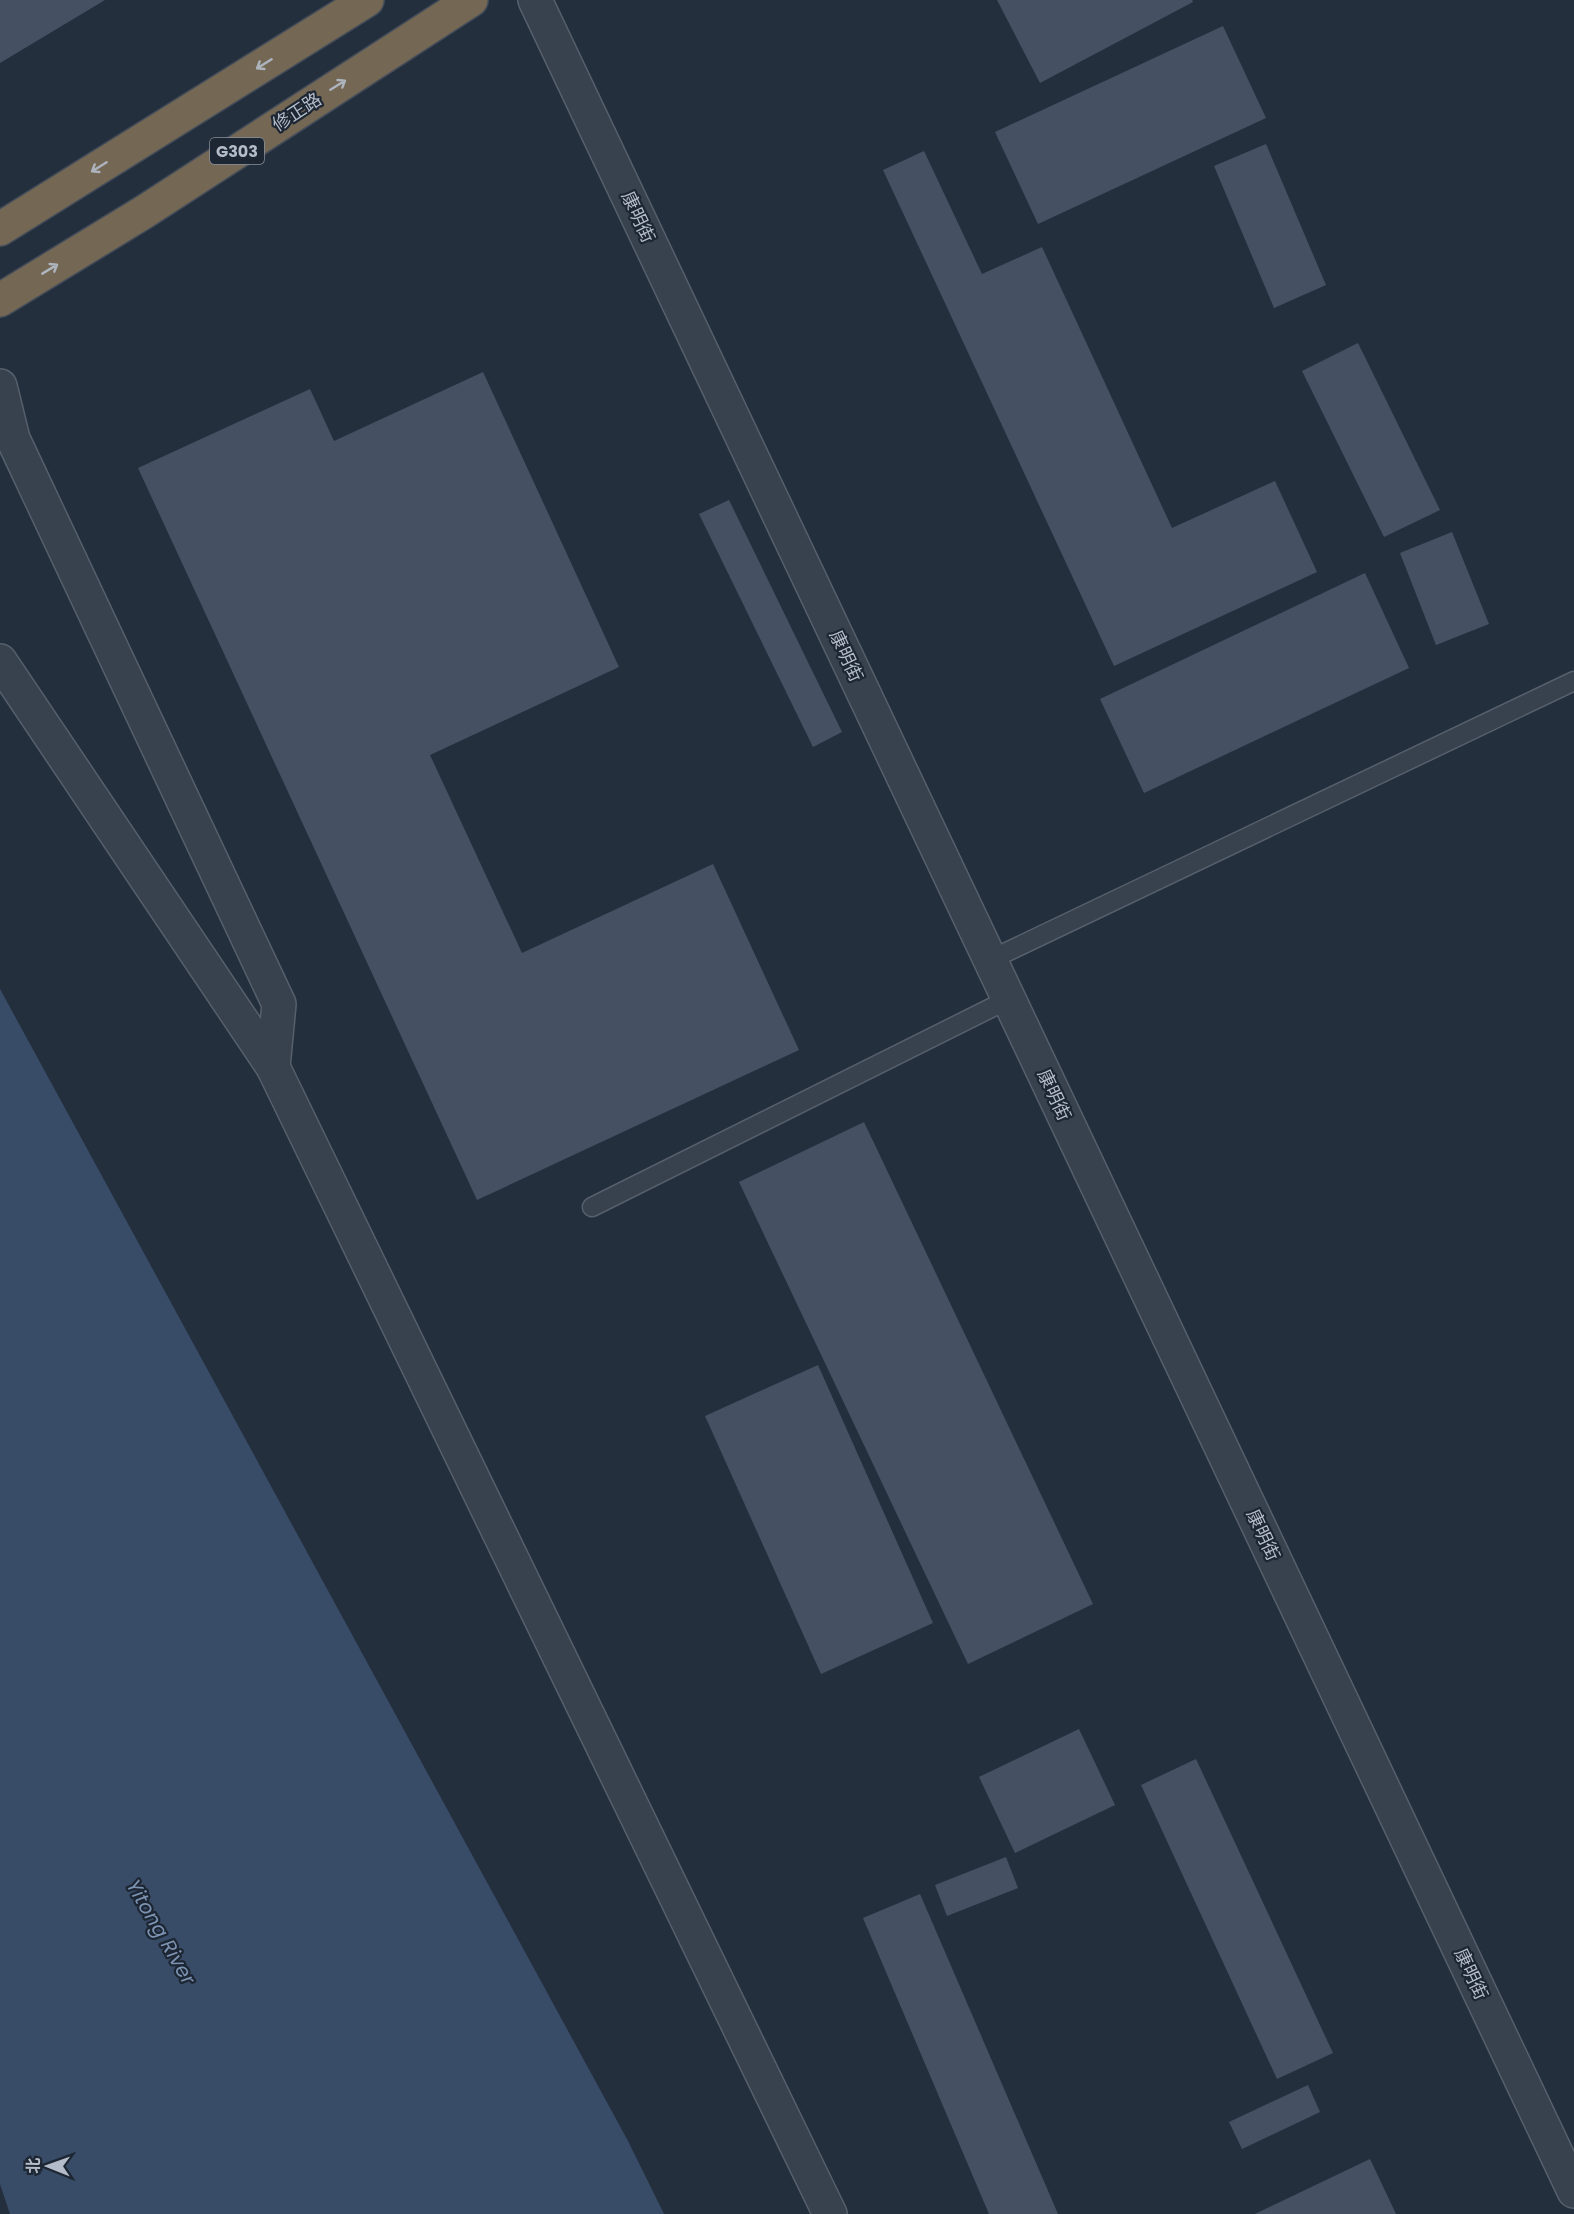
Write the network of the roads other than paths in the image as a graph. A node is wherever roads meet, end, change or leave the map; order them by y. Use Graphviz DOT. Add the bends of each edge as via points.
graph roads {
  1 [pos="367,0"];
  2 [pos="471,0"];
  3 [pos="535,0"];
  4 [pos="0,229"];
  5 [pos="0,300"];
  6 [pos="0,386"];
  7 [pos="0,661"];
  8 [pos="1574,681"];
  9 [pos="990,960"];
  10 [pos="1009,999"];
  11 [pos="273,1067"];
  12 [pos="592,1207"];
  13 [pos="1574,2191"];
  14 [pos="830,2214"];
  1 -- 4 [label="highway, one-way"];
  5 -- 2 [label="highway, 修正路 / G303, one-way" via="144,212"];
  3 -- 9 [label="street, 康明街"];
  6 -- 11 [label="street" via="13,439 279,1004"];
  7 -- 11 [label="street"];
  8 -- 9 [label="lane"];
  9 -- 10 [label="street, 康明街"];
  10 -- 12 [label="lane"];
  10 -- 13 [label="street, 康明街"];
  11 -- 14 [label="street"];
}
